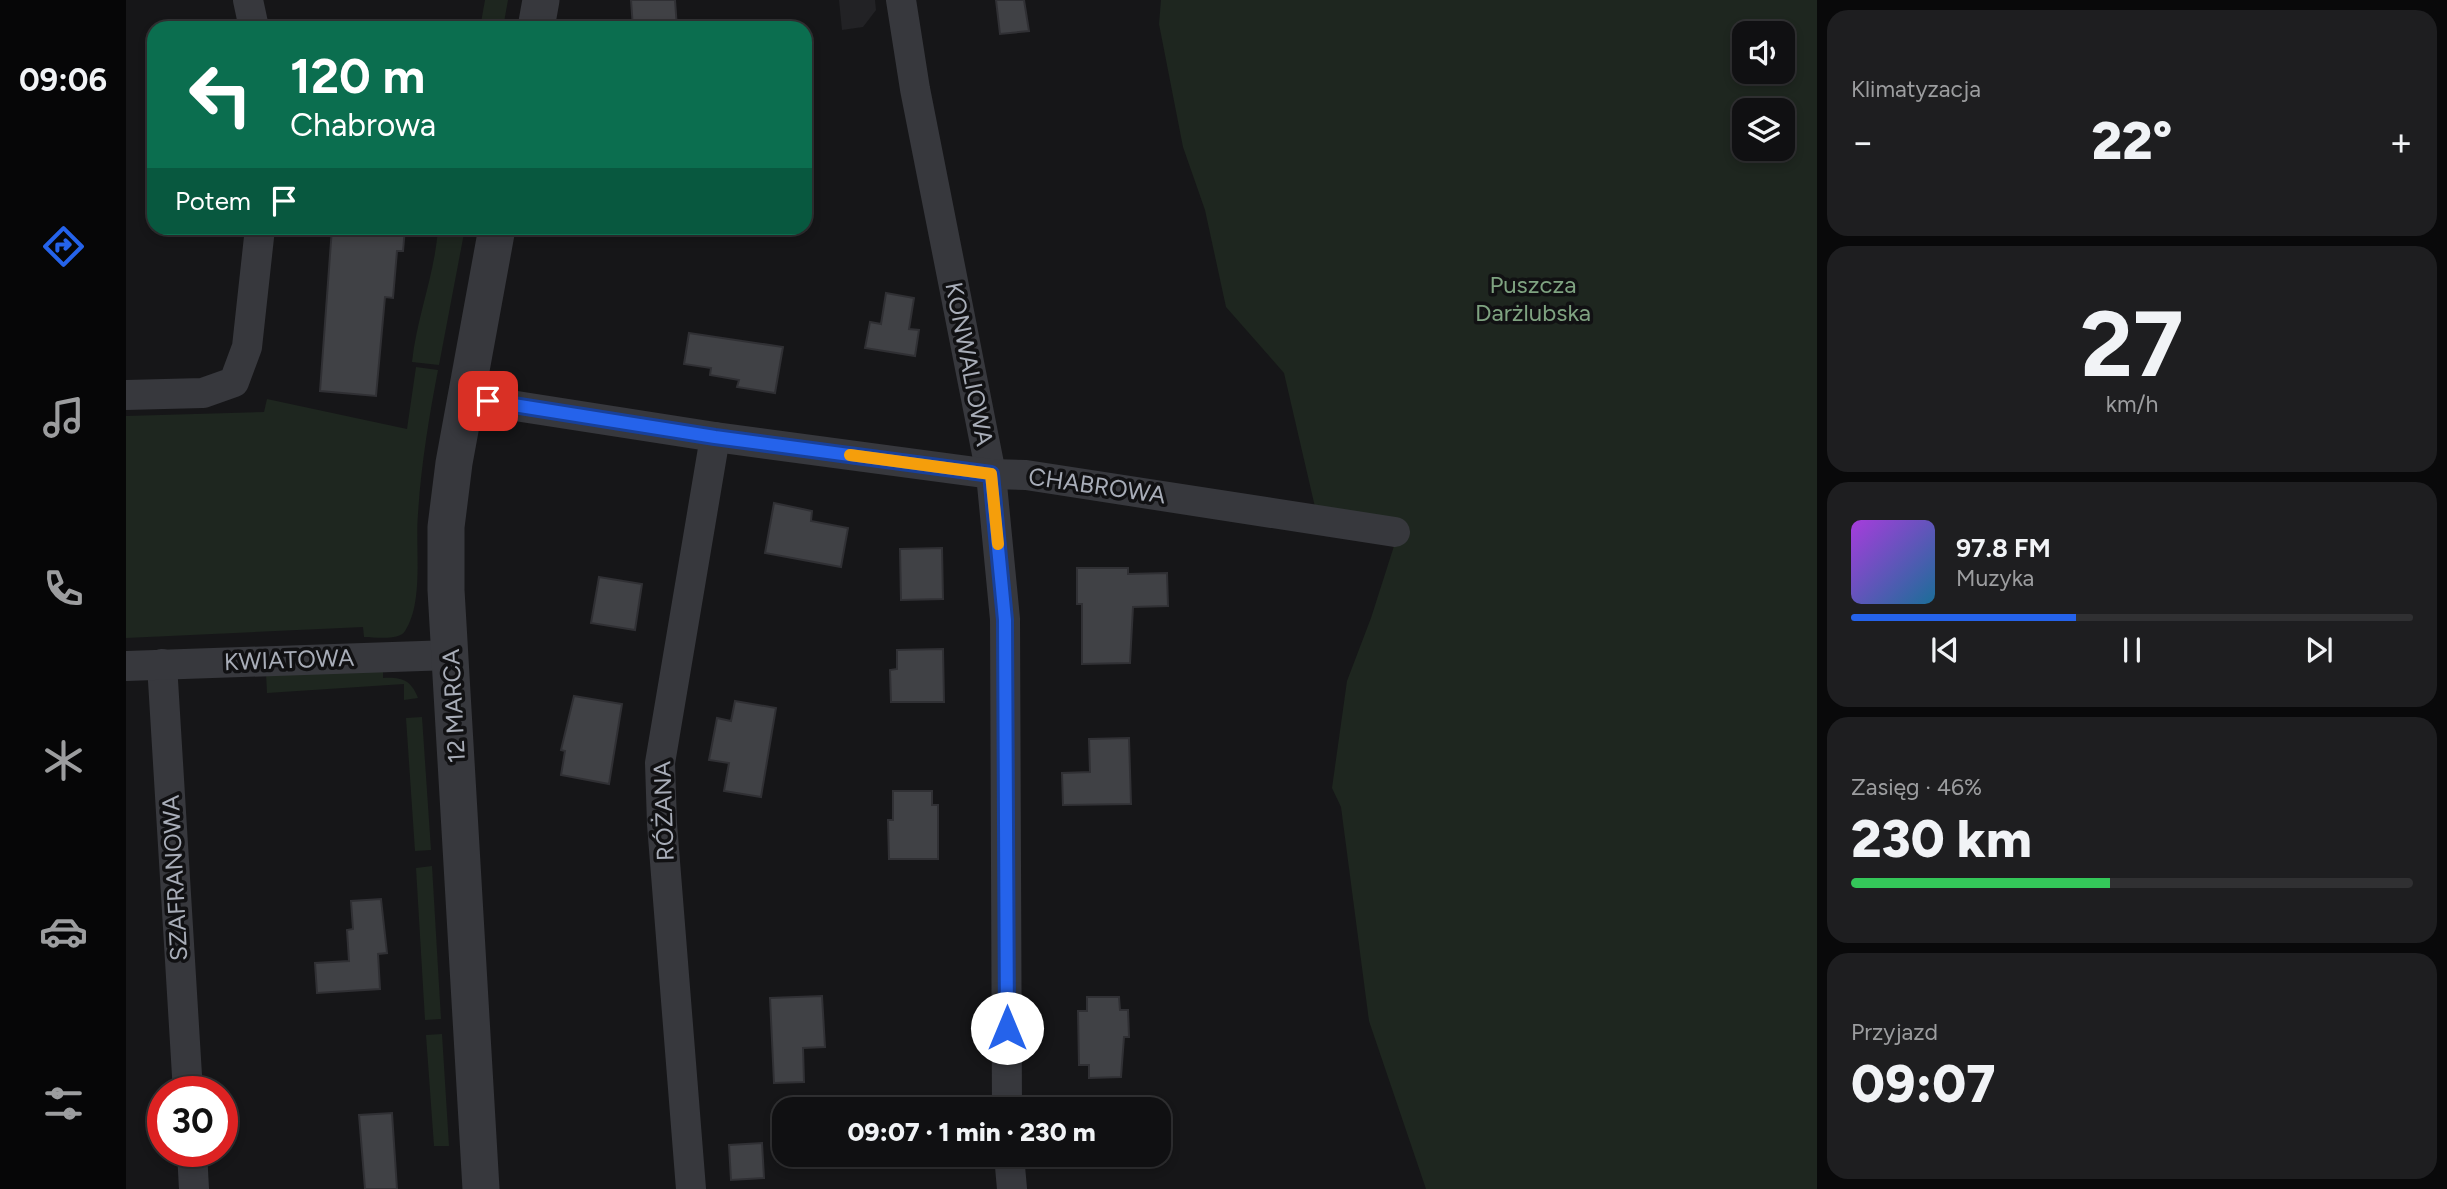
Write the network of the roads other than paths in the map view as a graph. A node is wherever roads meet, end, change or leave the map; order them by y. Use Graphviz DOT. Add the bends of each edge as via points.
graph roads {
  1 [pos="247,0"];
  2 [pos="541,0"];
  3 [pos="901,0"];
  4 [pos="252,21"];
  5 [pos="537,21"];
  6 [pos="259,235"];
  7 [pos="497,235"];
  8 [pos="126,395"];
  9 [pos="465,398"];
  10 [pos="715,437"];
  11 [pos="991,474"];
  12 [pos="1395,532"];
  13 [pos="451,655"];
  14 [pos="162,664"];
  15 [pos="126,666"];
  16 [pos="187,1076"];
  17 [pos="1007,1097"];
  18 [pos="193,1167"];
  19 [pos="1010,1167"];
  20 [pos="194,1189"];
  21 [pos="481,1189"];
  22 [pos="691,1189"];
  23 [pos="1012,1189"];
  1 -- 4 [label="street"];
  2 -- 5 [label="street"];
  3 -- 11 [label="street, KONWALIOWA"];
  6 -- 8 [label="street" via="247,347 234,382 203,393"];
  7 -- 9 [label="street, 12 MARCA"];
  9 -- 10 [label="street, CHABROWA"];
  9 -- 13 [label="street, 12 MARCA" via="446,527"];
  10 -- 11 [label="street, CHABROWA"];
  10 -- 22 [label="street, RÓŻANA" via="660,763"];
  11 -- 12 [label="street, CHABROWA" via="1026,474"];
  11 -- 17 [label="street, KONWALIOWA" via="1005,620"];
  13 -- 14 [label="street, KWIATOWA"];
  13 -- 21 [label="street, 12 MARCA"];
  14 -- 15 [label="street, KWIATOWA"];
  14 -- 16 [label="street, SZAFRANOWA"];
  18 -- 20 [label="street"];
  19 -- 23 [label="street"];
}
